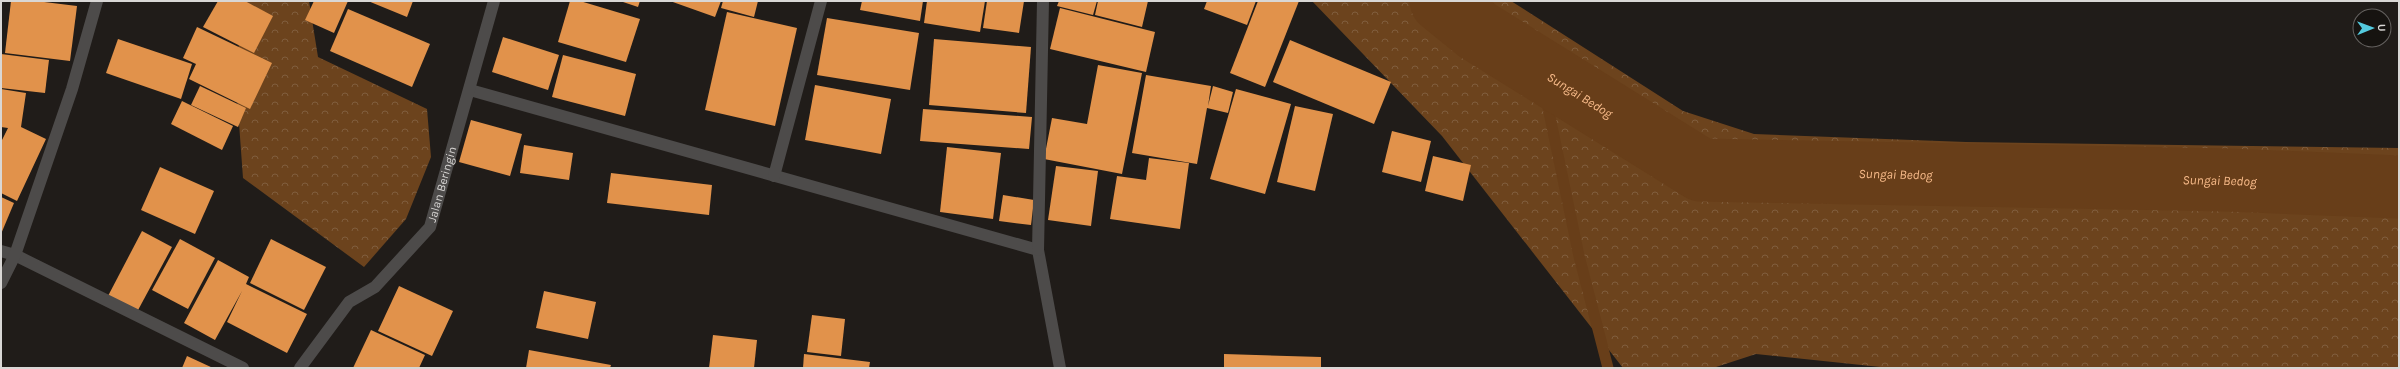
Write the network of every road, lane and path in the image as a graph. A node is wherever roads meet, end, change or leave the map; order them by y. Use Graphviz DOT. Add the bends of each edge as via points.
graph roads {
  1 [pos="97,1"];
  2 [pos="494,1"];
  3 [pos="821,1"];
  4 [pos="1043,1"];
  5 [pos="470,90"];
  6 [pos="774,176"];
  7 [pos="1038,250"];
  8 [pos="1,251"];
  9 [pos="15,255"];
  10 [pos="1,282"];
  11 [pos="243,368"];
  12 [pos="300,368"];
  13 [pos="1060,368"];
  1 -- 9 [label="street" via="72,89"];
  2 -- 5 [label="street, Jalan Beringin"];
  3 -- 6 [label="street"];
  4 -- 7 [label="street"];
  5 -- 6 [label="street"];
  5 -- 12 [label="street, Jalan Beringin" via="430,227 375,287 349,302"];
  6 -- 7 [label="street"];
  7 -- 13 [label="street"];
  8 -- 9 [label="street"];
  9 -- 10 [label="street"];
  9 -- 11 [label="street"];
}
